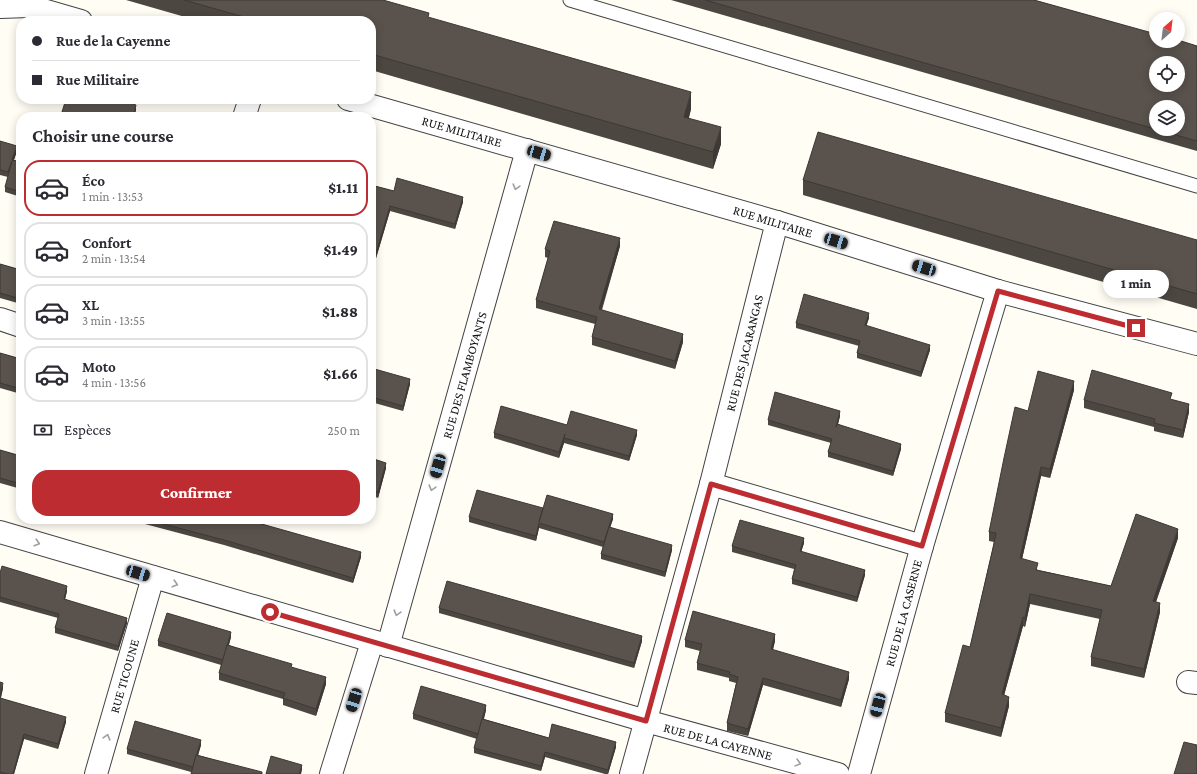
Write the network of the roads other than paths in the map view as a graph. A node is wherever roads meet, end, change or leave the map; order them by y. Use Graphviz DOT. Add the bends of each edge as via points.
graph roads {
  1 [pos="570,0"];
  2 [pos="0,7"];
  3 [pos="64,16"];
  4 [pos="366,104"];
  5 [pos="527,150"];
  6 [pos="1197,186"];
  7 [pos="777,222"];
  8 [pos="998,291"];
  9 [pos="0,319"];
  10 [pos="16,324"];
  11 [pos="1197,344"];
  12 [pos="711,484"];
  13 [pos="0,532"];
  14 [pos="922,546"];
  15 [pos="153,577"];
  16 [pos="380,644"];
  17 [pos="646,721"];
  18 [pos="96,774"];
  19 [pos="332,774"];
  20 [pos="631,774"];
  21 [pos="838,774"];
  22 [pos="859,774"];
  1 -- 6 [label="lane"];
  2 -- 3 [label="street" via="29,6"];
  4 -- 5 [label="street, RUE MILITAIRE"];
  5 -- 7 [label="street, RUE MILITAIRE"];
  5 -- 16 [label="street, RUE DES FLAMBOYANTS, one-way"];
  7 -- 8 [label="street, RUE MILITAIRE"];
  7 -- 12 [label="street, RUE DES JACARANGAS"];
  8 -- 11 [label="street, RUE MILITAIRE"];
  8 -- 14 [label="street, RUE DE LA CASERNE"];
  9 -- 10 [label="street"];
  12 -- 14 [label="street"];
  12 -- 17 [label="street, RUE DES JACARANGAS"];
  13 -- 15 [label="street, RUE DE LA CAYENNE, one-way"];
  14 -- 22 [label="street, RUE DE LA CASERNE"];
  15 -- 16 [label="street, RUE DE LA CAYENNE, one-way"];
  18 -- 15 [label="street, RUE TICOUNE, one-way"];
  16 -- 17 [label="street, RUE DE LA CAYENNE"];
  16 -- 19 [label="street, RUE DES FLAMBOYANTS"];
  17 -- 20 [label="street, RUE DES JACARANGAS"];
  17 -- 21 [label="street, RUE DE LA CAYENNE, one-way"];
}
